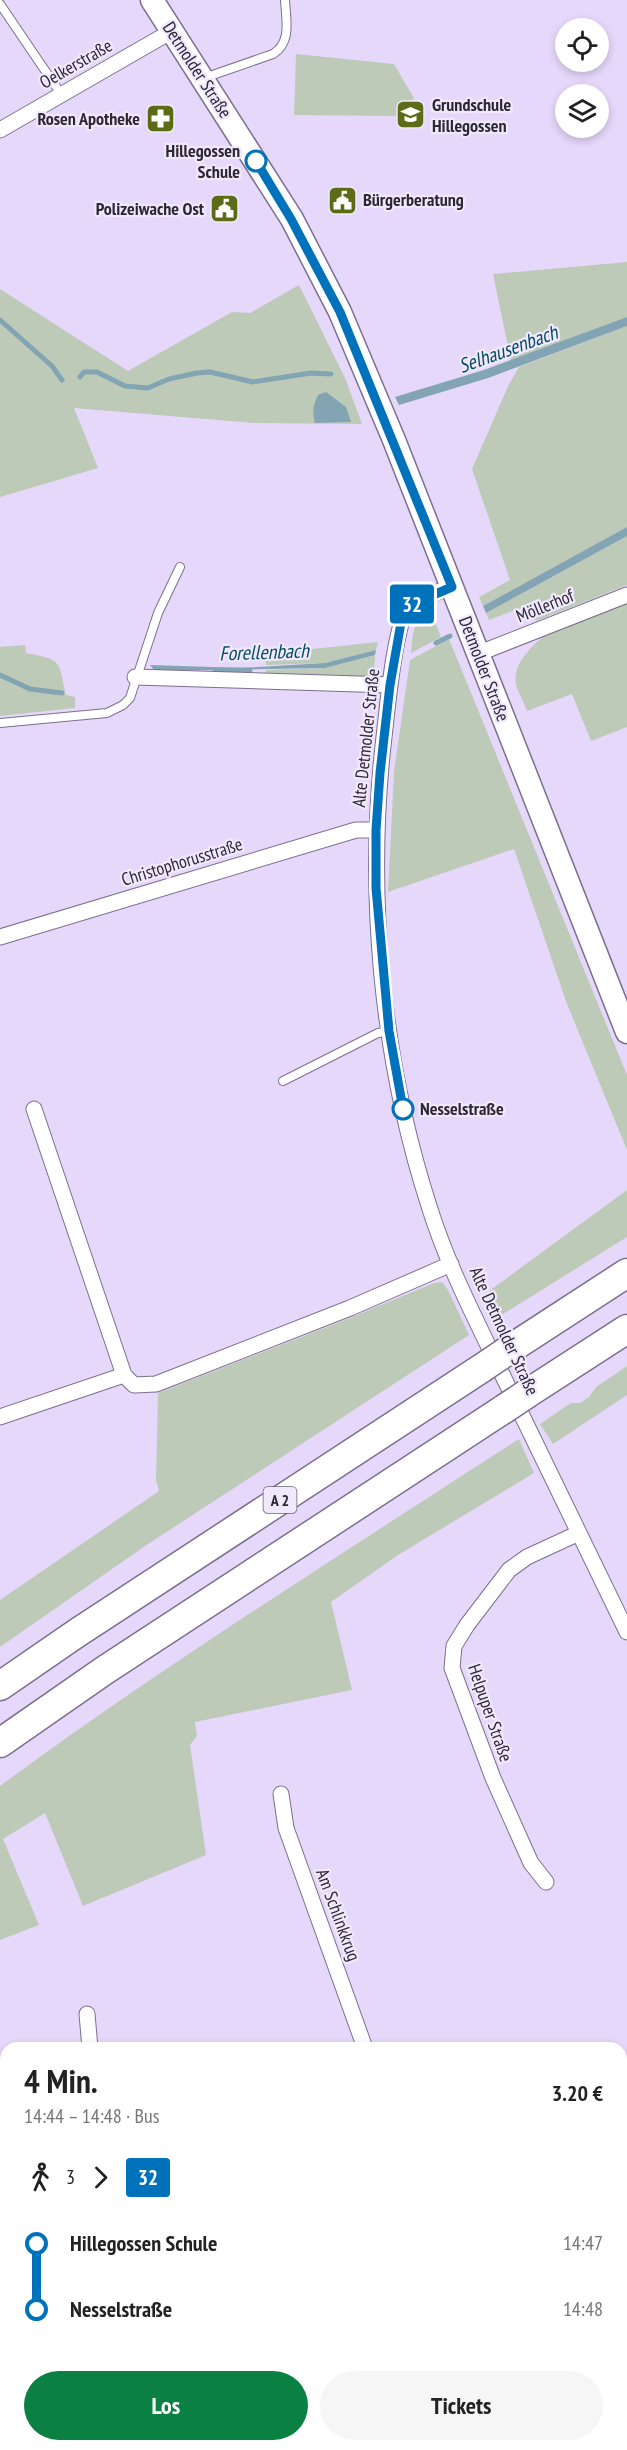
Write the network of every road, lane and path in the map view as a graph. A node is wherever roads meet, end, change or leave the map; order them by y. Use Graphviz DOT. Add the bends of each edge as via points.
graph roads {
  1 [pos="152,0"];
  2 [pos="285,0"];
  3 [pos="0,4"];
  4 [pos="172,31"];
  5 [pos="202,78"];
  6 [pos="62,94"];
  7 [pos="0,130"];
  8 [pos="180,567"];
  9 [pos="452,587"];
  10 [pos="627,595"];
  11 [pos="477,654"];
  12 [pos="135,677"];
  13 [pos="390,685"];
  14 [pos="0,723"];
  15 [pos="376,830"];
  16 [pos="0,937"];
  17 [pos="389,1031"];
  18 [pos="627,1032"];
  19 [pos="282,1081"];
  20 [pos="34,1109"];
  21 [pos="451,1264"];
  22 [pos="627,1273"];
  23 [pos="627,1329"];
  24 [pos="124,1375"];
  25 [pos="0,1417"];
  26 [pos="579,1533"];
  27 [pos="627,1632"];
  28 [pos="0,1686"];
  29 [pos="0,1743"];
  30 [pos="281,1794"];
  31 [pos="546,1882"];
  32 [pos="87,2014"];
  33 [pos="89,2042"];
  34 [pos="363,2042"];
  1 -- 4 [label="street, Detmolder Straße"];
  2 -- 5 [label="lane" via="285,41 281,49"];
  3 -- 6 [label="lane"];
  4 -- 5 [label="street, Detmolder Straße"];
  4 -- 6 [label="street, Oelkerstraße"];
  5 -- 9 [label="street, Detmolder Straße" via="291,219 340,312"];
  6 -- 7 [label="street, Oelkerstraße"];
  8 -- 12 [label="lane"];
  9 -- 11 [label="street, Detmolder Straße"];
  9 -- 13 [label="street, Alte Detmolder Straße" via="410,605 402,617"];
  10 -- 11 [label="street, Möllerhof"];
  11 -- 18 [label="street, Detmolder Straße"];
  12 -- 13 [label="street"];
  12 -- 14 [label="lane" via="130,698 107,713"];
  13 -- 15 [label="street, Alte Detmolder Straße"];
  15 -- 16 [label="street, Christophorusstraße" via="356,830"];
  15 -- 17 [label="street, Alte Detmolder Straße" via="376,888"];
  17 -- 19 [label="lane"];
  17 -- 21 [label="street, Alte Detmolder Straße" via="414,1156"];
  20 -- 24 [label="street"];
  21 -- 24 [label="street" via="156,1384 134,1385"];
  21 -- 26 [label="street, Alte Detmolder Straße"];
  22 -- 28 [label="highway, A 2, bridge"];
  23 -- 29 [label="highway, A 2, bridge" via="105,1670"];
  24 -- 25 [label="street"];
  26 -- 27 [label="street, Alte Detmolder Straße"];
  26 -- 31 [label="street, Helpuper Straße" via="509,1570 454,1646 452,1668 493,1778 531,1863"];
  30 -- 34 [label="street, Am Schlinkkrug" via="286,1828"];
  32 -- 33 [label="street"];
}
